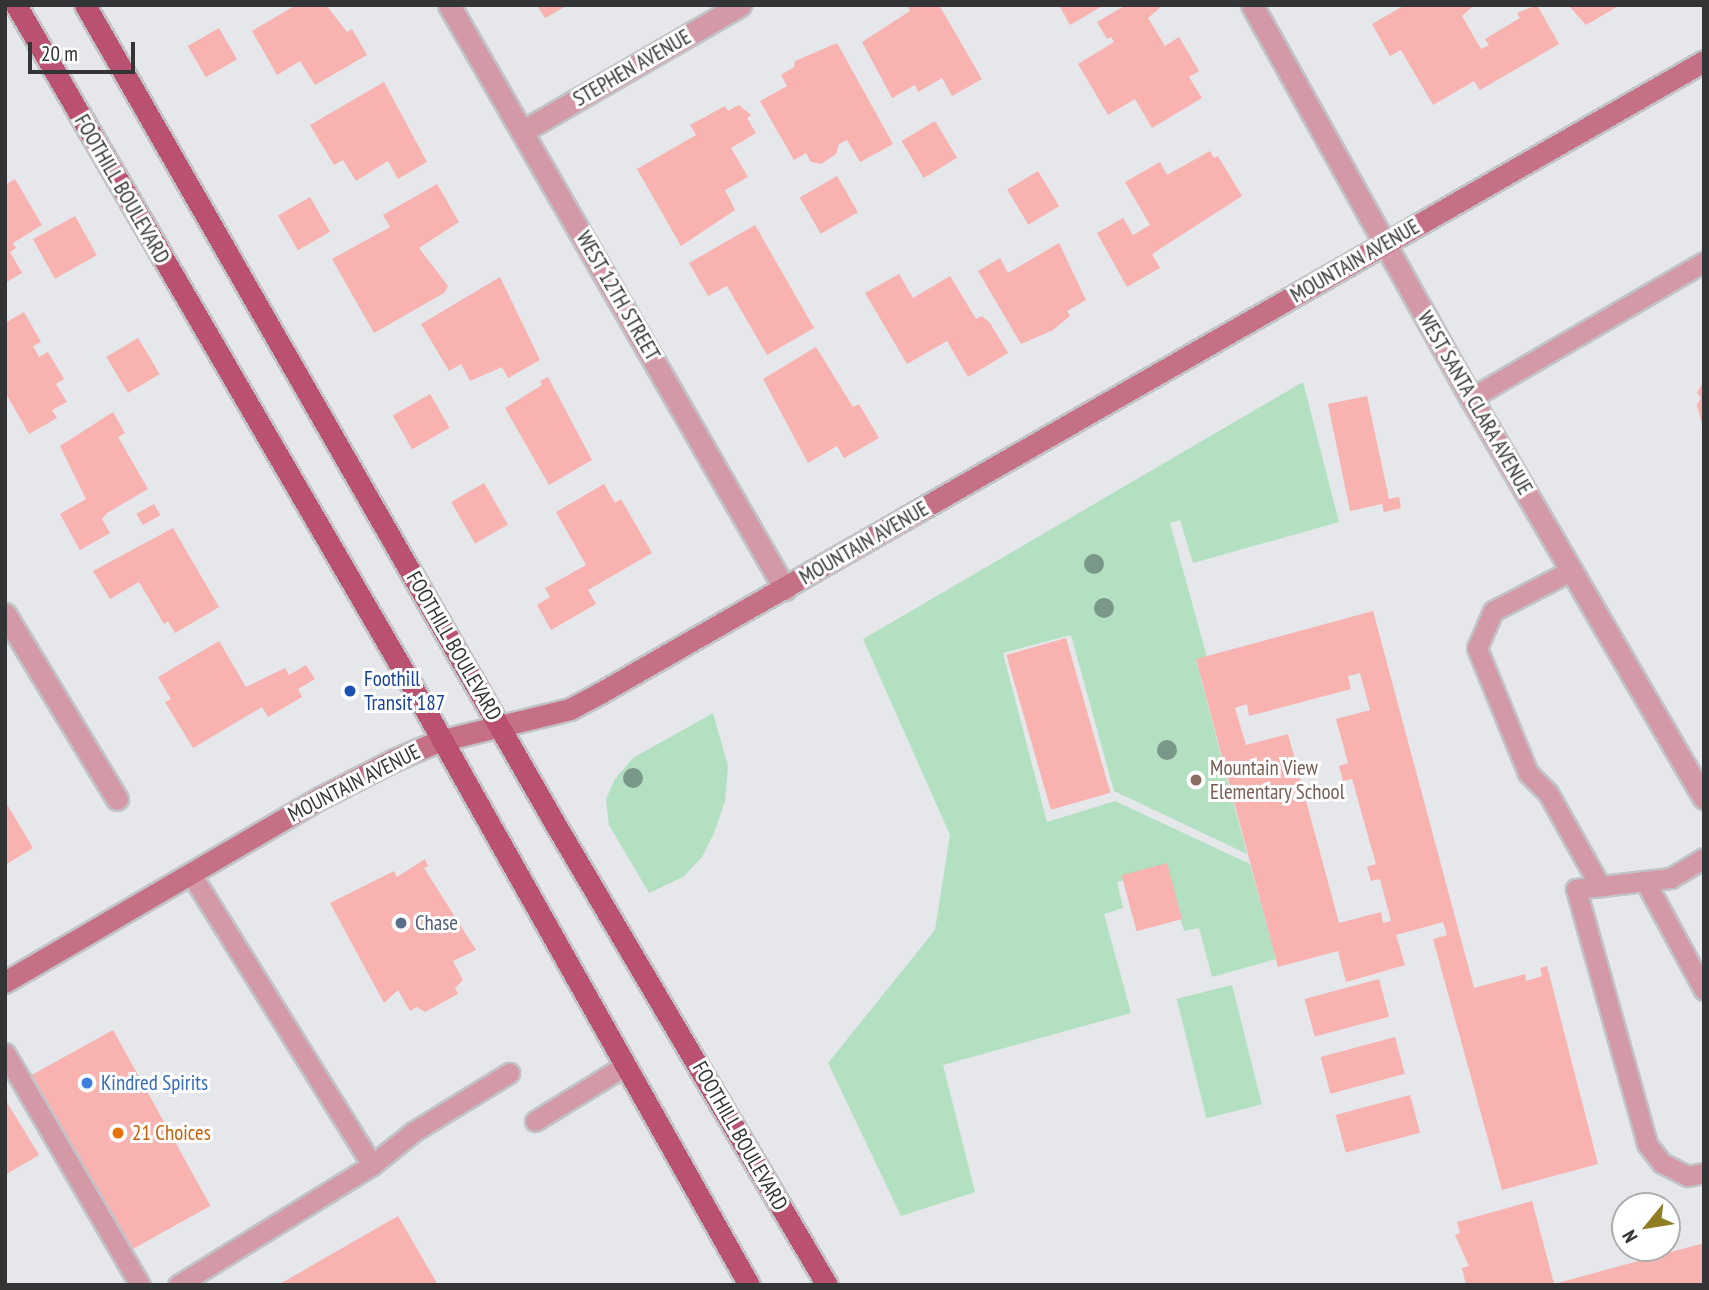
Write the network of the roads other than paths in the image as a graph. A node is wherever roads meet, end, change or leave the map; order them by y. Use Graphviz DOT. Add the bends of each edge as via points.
graph roads {
  1 [pos="16,5"];
  2 [pos="85,5"];
  3 [pos="449,5"];
  4 [pos="740,5"];
  5 [pos="1252,5"];
  6 [pos="1704,61"];
  7 [pos="523,131"];
  8 [pos="1384,244"];
  9 [pos="1704,262"];
  10 [pos="1471,398"];
  11 [pos="1572,570"];
  12 [pos="785,589"];
  13 [pos="5,614"];
  14 [pos="502,729"];
  15 [pos="439,741"];
  16 [pos="1704,798"];
  17 [pos="117,799"];
  18 [pos="1704,858"];
  19 [pos="191,874"];
  20 [pos="1646,881"];
  21 [pos="1600,886"];
  22 [pos="5,982"];
  23 [pos="1704,990"];
  24 [pos="5,1053"];
  25 [pos="624,1066"];
  26 [pos="509,1073"];
  27 [pos="535,1121"];
  28 [pos="372,1165"];
  29 [pos="1704,1173"];
  30 [pos="140,1285"];
  31 [pos="178,1285"];
  32 [pos="750,1285"];
  33 [pos="827,1285"];
  1 -- 15 [label="main road, FOOTHILL BOULEVARD" via="400,665"];
  2 -- 14 [label="main road, FOOTHILL BOULEVARD"];
  3 -- 7 [label="street, WEST 12TH STREET"];
  4 -- 7 [label="street, STEPHEN AVENUE"];
  5 -- 8 [label="street, WEST SANTA CLARA AVENUE"];
  6 -- 8 [label="main road, MOUNTAIN AVENUE"];
  7 -- 12 [label="street, WEST 12TH STREET"];
  8 -- 10 [label="street, WEST SANTA CLARA AVENUE"];
  8 -- 12 [label="main road, MOUNTAIN AVENUE"];
  9 -- 10 [label="lane"];
  10 -- 11 [label="street, WEST SANTA CLARA AVENUE"];
  11 -- 16 [label="street, WEST SANTA CLARA AVENUE"];
  11 -- 21 [label="lane" via="1493,611 1477,648 1528,774 1548,793"];
  12 -- 14 [label="main road, MOUNTAIN AVENUE" via="570,709"];
  13 -- 17 [label="street"];
  14 -- 15 [label="main road, MOUNTAIN AVENUE"];
  14 -- 33 [label="main road, FOOTHILL BOULEVARD"];
  15 -- 19 [label="main road, MOUNTAIN AVENUE" via="320,798"];
  15 -- 25 [label="main road, FOOTHILL BOULEVARD"];
  18 -- 20 [label="lane" via="1671,878"];
  19 -- 22 [label="main road, MOUNTAIN AVENUE"];
  19 -- 28 [label="lane"];
  20 -- 21 [label="lane"];
  20 -- 23 [label="lane"];
  21 -- 29 [label="lane" via="1576,889 1647,1144 1662,1163 1688,1176"];
  24 -- 30 [label="lane"];
  25 -- 27 [label="lane"];
  25 -- 32 [label="main road, FOOTHILL BOULEVARD"];
  26 -- 28 [label="lane" via="413,1132"];
  28 -- 31 [label="lane"];
}
